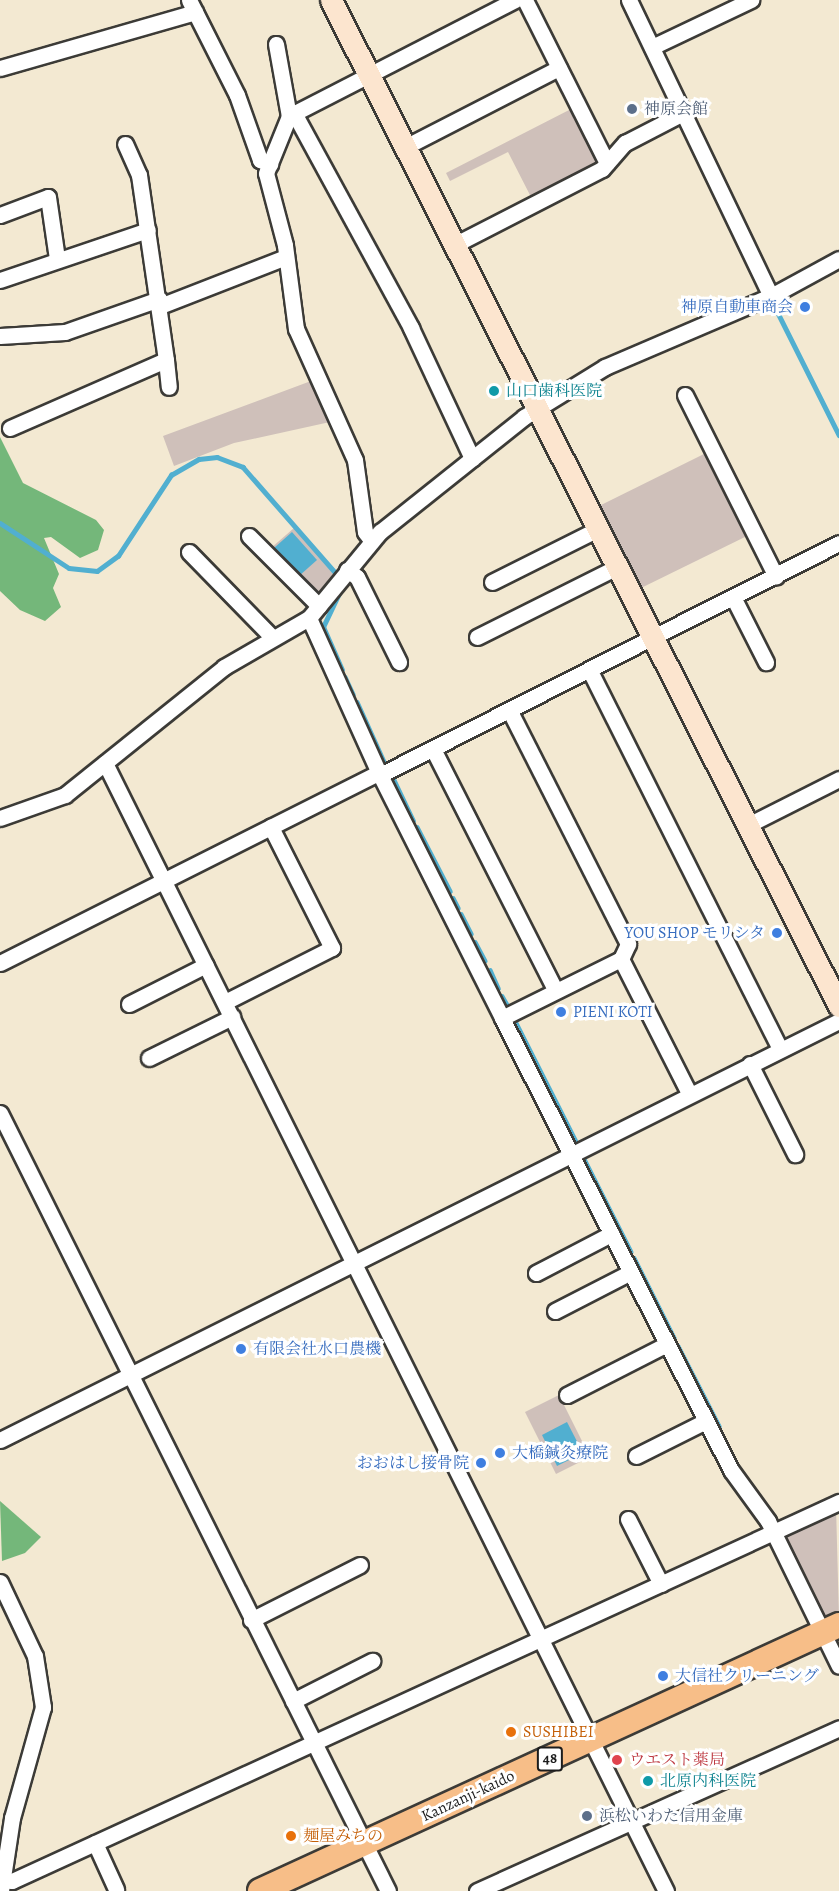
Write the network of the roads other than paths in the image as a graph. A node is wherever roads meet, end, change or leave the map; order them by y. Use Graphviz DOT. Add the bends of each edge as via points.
graph roads {
  1 [pos="330,0"];
  2 [pos="515,0"];
  3 [pos="525,0"];
  4 [pos="629,0"];
  5 [pos="751,0"];
  6 [pos="192,6"];
  7 [pos="276,44"];
  8 [pos="652,47"];
  9 [pos="0,68"];
  10 [pos="560,68"];
  11 [pos="369,75"];
  12 [pos="683,113"];
  13 [pos="292,114"];
  14 [pos="125,144"];
  15 [pos="405,147"];
  16 [pos="608,163"];
  17 [pos="270,164"];
  18 [pos="0,215"];
  19 [pos="148,230"];
  20 [pos="454,245"];
  21 [pos="286,256"];
  22 [pos="57,259"];
  23 [pos="839,259"];
  24 [pos="0,280"];
  25 [pos="771,296"];
  26 [pos="160,303"];
  27 [pos="0,336"];
  28 [pos="166,360"];
  29 [pos="169,387"];
  30 [pos="685,395"];
  31 [pos="537,409"];
  32 [pos="10,428"];
  33 [pos="472,458"];
  34 [pos="598,529"];
  35 [pos="249,536"];
  36 [pos="371,540"];
  37 [pos="839,543"];
  38 [pos="189,552"];
  39 [pos="617,567"];
  40 [pos="347,570"];
  41 [pos="776,577"];
  42 [pos="492,582"];
  43 [pos="734,598"];
  44 [pos="314,612"];
  45 [pos="477,637"];
  46 [pos="273,638"];
  47 [pos="654,639"];
  48 [pos="399,662"];
  49 [pos="766,662"];
  50 [pos="590,671"];
  51 [pos="510,711"];
  52 [pos="433,749"];
  53 [pos="105,763"];
  54 [pos="379,774"];
  55 [pos="839,779"];
  56 [pos="0,818"];
  57 [pos="748,825"];
  58 [pos="271,827"];
  59 [pos="164,881"];
  60 [pos="621,959"];
  61 [pos="0,963"];
  62 [pos="206,965"];
  63 [pos="556,991"];
  64 [pos="225,1002"];
  65 [pos="129,1004"];
  66 [pos="839,1006"];
  67 [pos="232,1017"];
  68 [pos="502,1018"];
  69 [pos="839,1021"];
  70 [pos="780,1049"];
  71 [pos="149,1058"];
  72 [pos="750,1064"];
  73 [pos="689,1093"];
  74 [pos="0,1113"];
  75 [pos="570,1153"];
  76 [pos="795,1154"];
  77 [pos="611,1234"];
  78 [pos="353,1259"];
  79 [pos="631,1272"];
  80 [pos="536,1273"];
  81 [pos="555,1311"];
  82 [pos="667,1344"];
  83 [pos="130,1373"];
  84 [pos="567,1395"];
  85 [pos="706,1421"];
  86 [pos="0,1440"];
  87 [pos="636,1456"];
  88 [pos="839,1502"];
  89 [pos="628,1519"];
  90 [pos="773,1532"];
  91 [pos="360,1565"];
  92 [pos="0,1582"];
  93 [pos="661,1584"];
  94 [pos="5,1601"];
  95 [pos="251,1620"];
  96 [pos="831,1629"];
  97 [pos="543,1638"];
  98 [pos="372,1661"];
  99 [pos="839,1666"];
  100 [pos="293,1701"];
  101 [pos="839,1728"];
  102 [pos="593,1739"];
  103 [pos="315,1742"];
  104 [pos="634,1819"];
  105 [pos="367,1842"];
  106 [pos="95,1843"];
  107 [pos="2,1886"];
  108 [pos="116,1889"];
  109 [pos="260,1891"];
  110 [pos="388,1891"];
  111 [pos="477,1891"];
  112 [pos="666,1891"];
  1 -- 11 [label="street"];
  2 -- 11 [label="street"];
  3 -- 10 [label="street"];
  4 -- 8 [label="street"];
  5 -- 8 [label="street"];
  6 -- 9 [label="street"];
  6 -- 17 [label="street" via="237,95 260,160"];
  7 -- 13 [label="street"];
  8 -- 12 [label="street"];
  10 -- 15 [label="street"];
  10 -- 16 [label="street"];
  11 -- 13 [label="street"];
  11 -- 15 [label="street"];
  12 -- 16 [label="street" via="625,143"];
  12 -- 25 [label="street"];
  13 -- 17 [label="street"];
  13 -- 33 [label="street" via="411,328"];
  14 -- 19 [label="street" via="139,175"];
  15 -- 20 [label="street"];
  16 -- 20 [label="street"];
  17 -- 21 [label="street" via="266,174"];
  18 -- 22 [label="street" via="48,197"];
  19 -- 22 [label="street"];
  19 -- 26 [label="street"];
  20 -- 31 [label="street"];
  21 -- 26 [label="street"];
  21 -- 36 [label="street" via="296,329 355,460 365,532"];
  22 -- 24 [label="street"];
  23 -- 25 [label="street"];
  25 -- 31 [label="street" via="605,367"];
  26 -- 27 [label="street" via="65,332"];
  26 -- 28 [label="street"];
  28 -- 29 [label="street"];
  28 -- 32 [label="street"];
  30 -- 41 [label="street"];
  31 -- 33 [label="street"];
  31 -- 34 [label="street"];
  33 -- 36 [label="street"];
  34 -- 39 [label="street"];
  34 -- 42 [label="street"];
  35 -- 44 [label="street"];
  36 -- 40 [label="street"];
  37 -- 41 [label="street"];
  38 -- 46 [label="street"];
  39 -- 45 [label="street"];
  39 -- 47 [label="street"];
  40 -- 44 [label="street"];
  40 -- 48 [label="street" via="357,577"];
  41 -- 43 [label="street"];
  43 -- 47 [label="street"];
  43 -- 49 [label="street"];
  44 -- 46 [label="street"];
  44 -- 54 [label="street"];
  46 -- 53 [label="street" via="217,672"];
  47 -- 50 [label="street"];
  47 -- 57 [label="street"];
  50 -- 51 [label="street"];
  50 -- 70 [label="street"];
  51 -- 52 [label="street"];
  51 -- 60 [label="street" via="628,944"];
  52 -- 54 [label="street"];
  52 -- 63 [label="street"];
  53 -- 56 [label="street" via="50,803"];
  53 -- 59 [label="street"];
  54 -- 58 [label="street"];
  54 -- 68 [label="street"];
  55 -- 57 [label="street"];
  57 -- 66 [label="street"];
  58 -- 59 [label="street"];
  58 -- 64 [label="street" via="332,948"];
  59 -- 61 [label="street"];
  59 -- 62 [label="street"];
  60 -- 63 [label="street"];
  60 -- 73 [label="street"];
  62 -- 64 [label="street"];
  62 -- 65 [label="street"];
  63 -- 68 [label="street"];
  64 -- 67 [label="street"];
  67 -- 71 [label="street"];
  67 -- 78 [label="street"];
  68 -- 75 [label="street"];
  69 -- 70 [label="street"];
  70 -- 72 [label="street"];
  72 -- 73 [label="street"];
  72 -- 76 [label="street"];
  73 -- 75 [label="street"];
  74 -- 83 [label="street"];
  75 -- 77 [label="street"];
  75 -- 78 [label="street"];
  77 -- 79 [label="street"];
  77 -- 80 [label="street"];
  78 -- 83 [label="street"];
  78 -- 97 [label="street"];
  79 -- 81 [label="street"];
  79 -- 82 [label="street"];
  82 -- 84 [label="street"];
  82 -- 85 [label="street"];
  83 -- 86 [label="street"];
  83 -- 95 [label="street"];
  85 -- 87 [label="street"];
  85 -- 90 [label="street" via="731,1470"];
  88 -- 90 [label="street"];
  89 -- 93 [label="street"];
  90 -- 93 [label="street"];
  90 -- 96 [label="street"];
  91 -- 95 [label="street"];
  92 -- 94 [label="street"];
  93 -- 97 [label="street"];
  94 -- 107 [label="street" via="35,1656 43,1707 12,1818"];
  95 -- 100 [label="street"];
  96 -- 99 [label="street"];
  96 -- 102 [label="main road, Kanzanji-kaido / 48"];
  97 -- 102 [label="street"];
  97 -- 103 [label="street"];
  98 -- 100 [label="street"];
  100 -- 103 [label="street"];
  101 -- 104 [label="street"];
  102 -- 104 [label="street"];
  102 -- 105 [label="main road, Kanzanji-kaido / 48"];
  103 -- 105 [label="street"];
  103 -- 106 [label="street"];
  104 -- 111 [label="street"];
  104 -- 112 [label="street"];
  105 -- 109 [label="main road, Kanzanji-kaido / 48"];
  105 -- 110 [label="street"];
  106 -- 107 [label="street"];
  106 -- 108 [label="street"];
}
